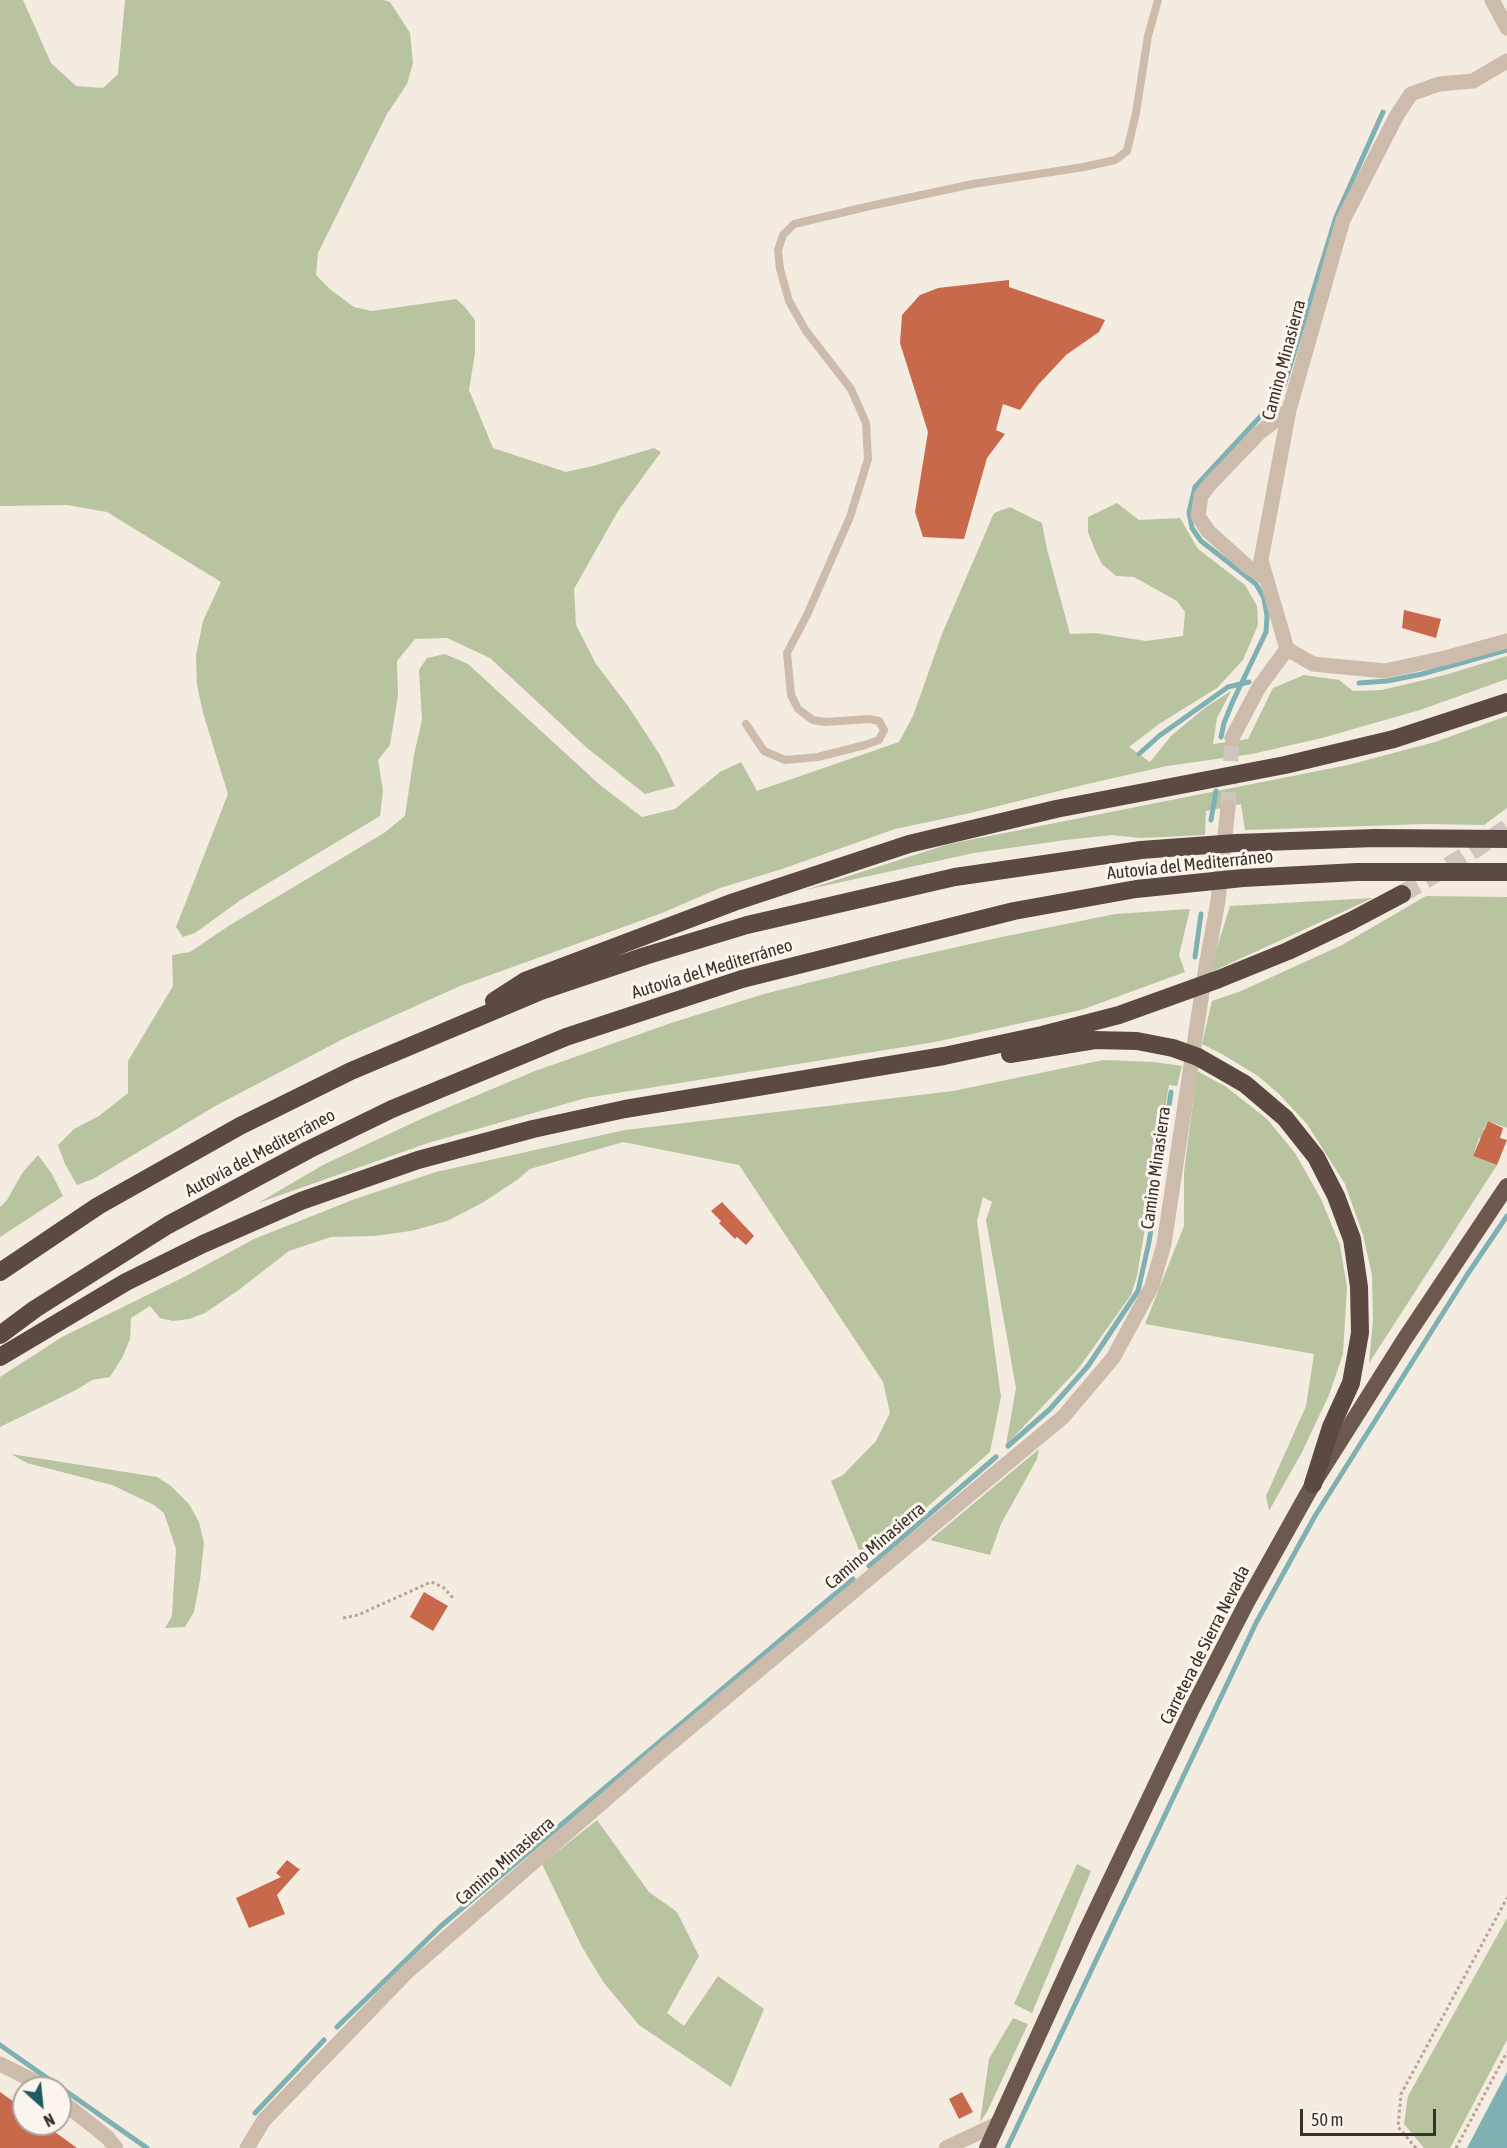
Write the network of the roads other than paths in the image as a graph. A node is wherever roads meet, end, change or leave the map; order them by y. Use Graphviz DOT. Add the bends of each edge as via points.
graph roads {
  1 [pos="1158,0"];
  2 [pos="1492,0"];
  3 [pos="1507,28"];
  4 [pos="1507,62"];
  5 [pos="1289,410"];
  6 [pos="1266,578"];
  7 [pos="1507,641"];
  8 [pos="1287,649"];
  9 [pos="1507,702"];
  10 [pos="746,724"];
  11 [pos="1233,738"];
  12 [pos="1228,807"];
  13 [pos="1507,839"];
  14 [pos="1507,872"];
  15 [pos="1402,894"];
  16 [pos="454,1026"];
  17 [pos="944,1056"];
  18 [pos="1507,1186"];
  19 [pos="0,1272"];
  20 [pos="0,1335"];
  21 [pos="0,1357"];
  22 [pos="1313,1484"];
  23 [pos="0,2064"];
  24 [pos="25,2076"];
  25 [pos="72,2109"];
  26 [pos="999,2123"];
  27 [pos="116,2148"];
  28 [pos="247,2148"];
  29 [pos="946,2148"];
  30 [pos="987,2148"];
  1 -- 10 [label="lane" via="1127,151 1115,160 870,206 794,224 783,235 778,250 789,301 806,331 851,389 866,423 868,459 850,517 787,653 791,695 798,709 813,720 869,719 879,722 884,730 879,740 865,745 818,757 785,760 764,751"];
  2 -- 3 [label="street"];
  4 -- 5 [label="street, Camino Minasierra" via="1473,81 1439,84 1411,94 1397,115 1343,220"];
  5 -- 6 [label="street, Camino Minasierra" via="1261,560"];
  5 -- 6 [label="street" via="1259,433 1210,484 1201,496 1198,516 1208,531"];
  6 -- 8 [label="street, Camino Minasierra"];
  7 -- 8 [label="street" via="1385,671 1313,664"];
  8 -- 11 [label="street" via="1259,687"];
  9 -- 16 [label="highway" via="1394,739 1296,763 1056,809 909,844 734,902 525,981"];
  12 -- 28 [label="street, Camino Minasierra" via="1218,901 1164,1244 1152,1286 1113,1358 1063,1417 675,1739 407,1972 264,2120"];
  13 -- 16 [label="highway, Autovía del Mediterráneo" via="1236,843 1141,850 955,877 747,925 541,991"];
  14 -- 20 [label="highway, Autovía del Mediterráneo" via="1357,872 1136,889 1014,910 753,976 555,1042 392,1109 168,1225"];
  15 -- 17 [label="highway" via="1288,951 1185,992 1119,1015"];
  16 -- 19 [label="highway, Autovía del Mediterráneo" via="240,1126 98,1206"];
  17 -- 21 [label="highway" via="625,1109 418,1160 300,1201 203,1244 126,1282"];
  17 -- 22 [label="highway" via="988,1058 1095,1040 1137,1041 1198,1057 1245,1084 1285,1118 1316,1157 1336,1196 1352,1239 1359,1287 1360,1333 1352,1383 1331,1427"];
  18 -- 22 [label="highway, Carretera de Sierra Nevada"];
  22 -- 26 [label="highway, Carretera de Sierra Nevada" via="1192,1709 1084,1933"];
  23 -- 24 [label="street"];
  25 -- 27 [label="street"];
  26 -- 29 [label="street"];
  26 -- 30 [label="highway, Carretera de Sierra Nevada"];
}
